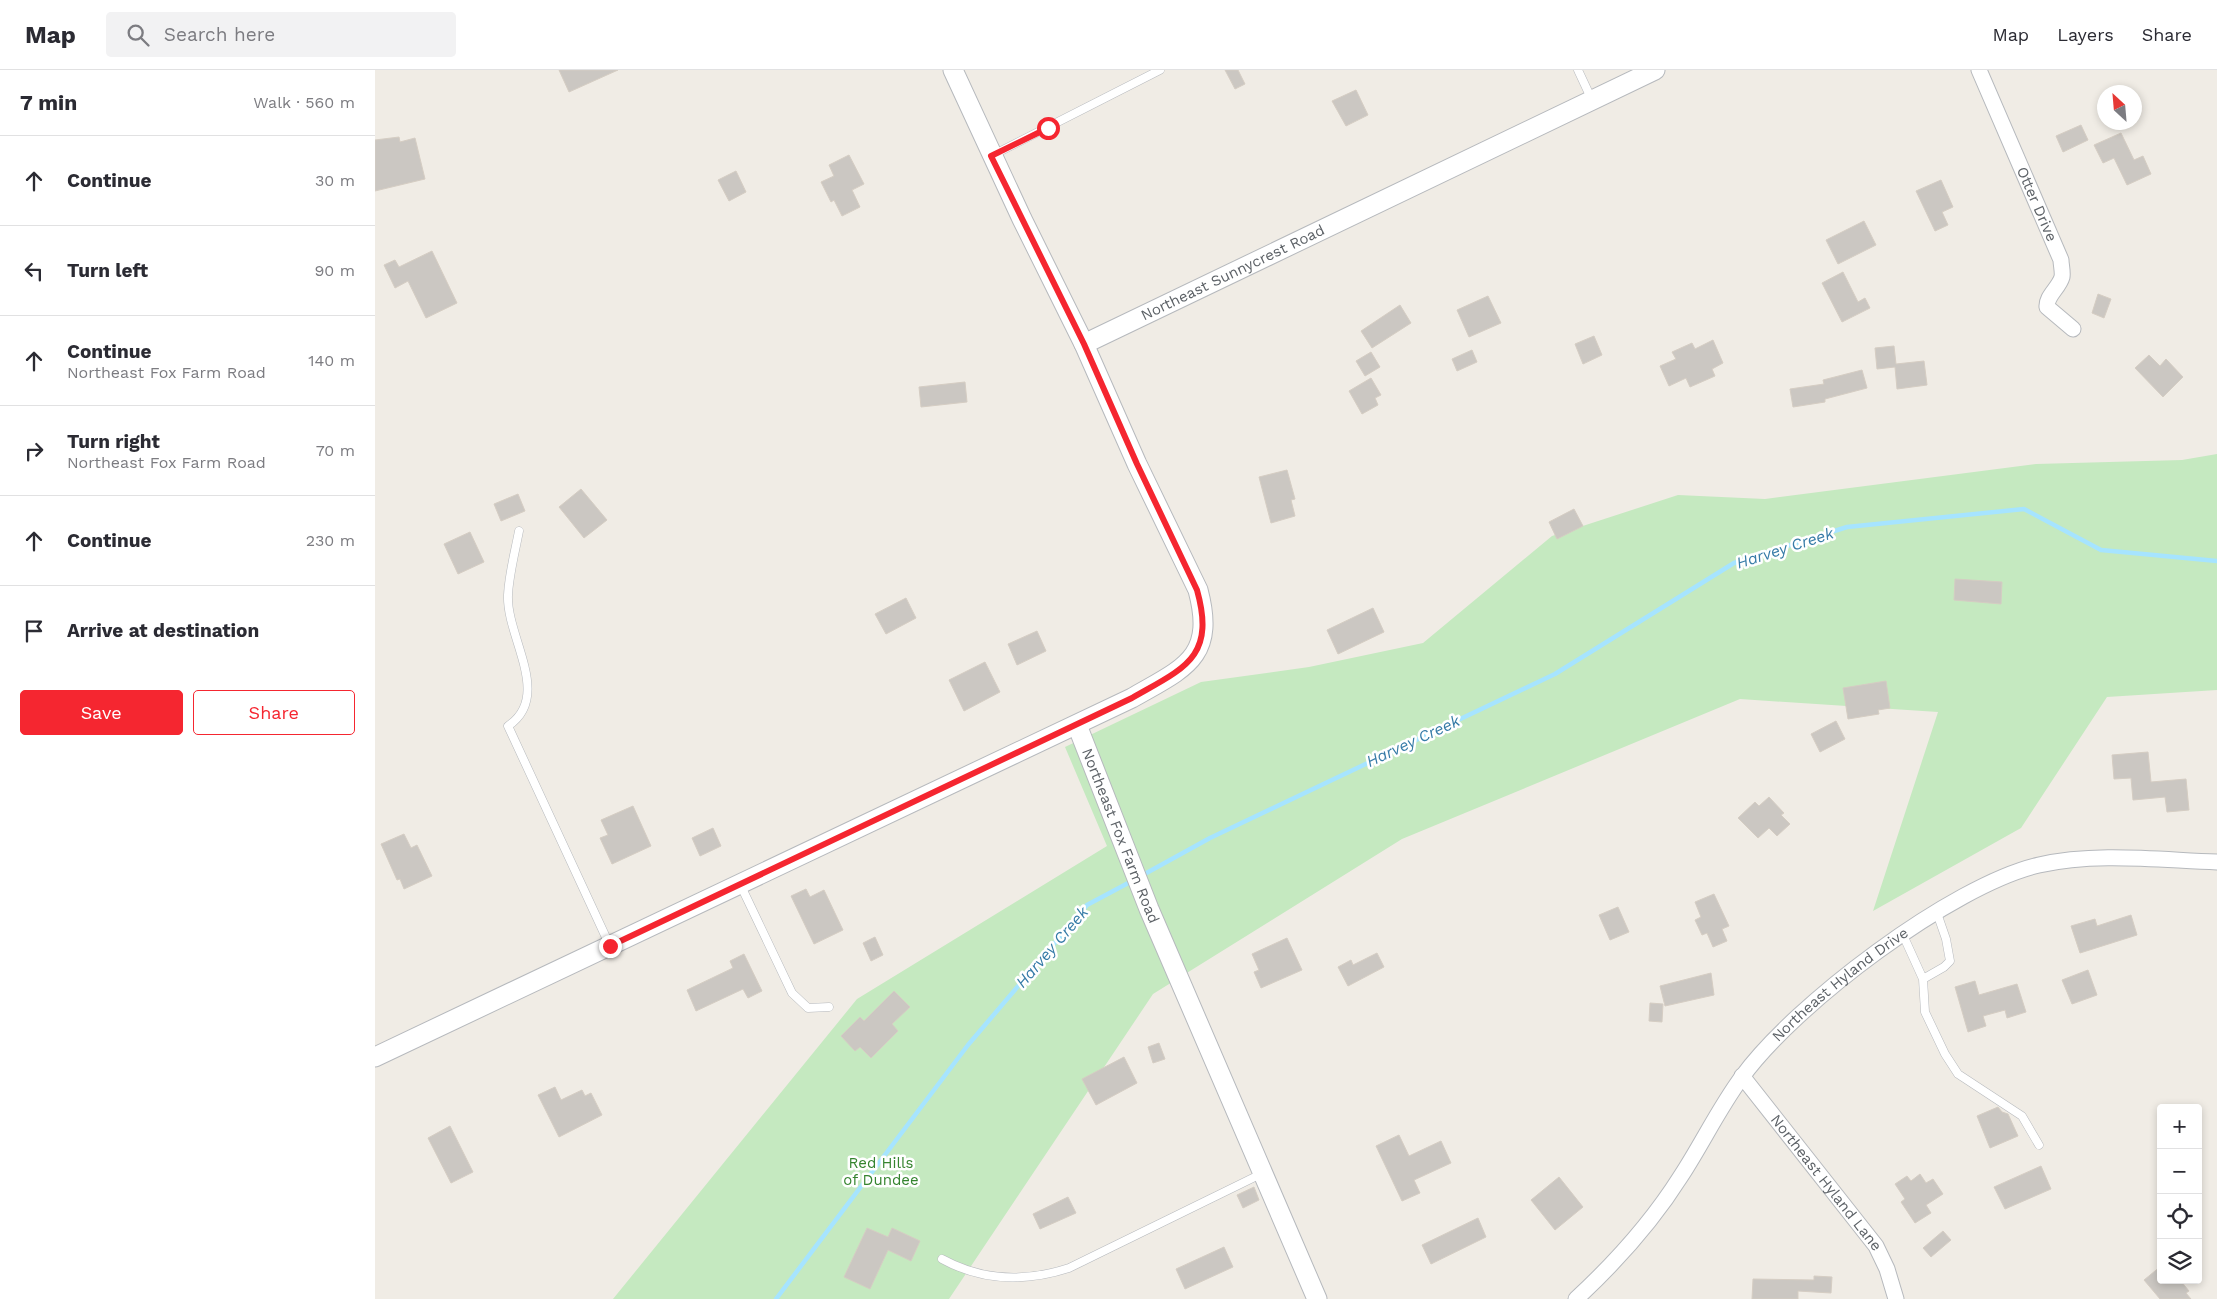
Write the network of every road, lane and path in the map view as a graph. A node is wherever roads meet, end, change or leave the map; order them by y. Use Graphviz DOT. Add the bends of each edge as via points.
graph roads {
  1 [pos="953,70"];
  2 [pos="1160,70"];
  3 [pos="1578,70"];
  4 [pos="1979,70"];
  5 [pos="1647,72"];
  6 [pos="1592,101"];
  7 [pos="991,156"];
  8 [pos="2073,330"];
  9 [pos="1084,344"];
  10 [pos="519,531"];
  11 [pos="1077,725"];
  12 [pos="2217,862"];
  13 [pos="740,884"];
  14 [pos="1937,912"];
  15 [pos="1903,935"];
  16 [pos="610,946"];
  17 [pos="1923,979"];
  18 [pos="829,1007"];
  19 [pos="375,1056"];
  20 [pos="1742,1076"];
  21 [pos="2039,1145"];
  22 [pos="1263,1173"];
  23 [pos="942,1259"];
  24 [pos="1317,1299"];
  25 [pos="1576,1299"];
  26 [pos="1896,1299"];
  1 -- 7 [label="street"];
  2 -- 7 [label="lane"];
  3 -- 6 [label="lane"];
  4 -- 8 [label="street, Otter Drive" via="2061,260 2063,275 2047,307"];
  5 -- 6 [label="street, Northeast Sunnycrest Road"];
  6 -- 9 [label="street, Northeast Sunnycrest Road"];
  7 -- 9 [label="street"];
  9 -- 11 [label="street" via="1197,590 1205,626 1202,640 1190,660 1170,676"];
  10 -- 16 [label="lane" via="508,596 510,616 526,673 527,702 524,712 508,726"];
  11 -- 13 [label="street"];
  11 -- 22 [label="street, Northeast Fox Farm Road" via="1149,909"];
  12 -- 14 [label="street, Northeast Hyland Drive" via="2084,859 2041,864 2011,872"];
  13 -- 16 [label="street"];
  13 -- 18 [label="lane" via="792,993 808,1008"];
  14 -- 15 [label="street, Northeast Hyland Drive"];
  14 -- 17 [label="lane" via="1950,961"];
  15 -- 17 [label="lane"];
  15 -- 20 [label="street, Northeast Hyland Drive" via="1824,994"];
  16 -- 19 [label="street"];
  17 -- 21 [label="lane" via="1925,1012 1958,1074 2022,1116"];
  20 -- 25 [label="street, Northeast Hyland Drive" via="1647,1225"];
  20 -- 26 [label="street, Northeast Hyland Lane" via="1876,1246"];
  22 -- 23 [label="lane" via="1069,1268 1045,1276 980,1274"];
  22 -- 24 [label="street, Northeast Fox Farm Road"];
}
